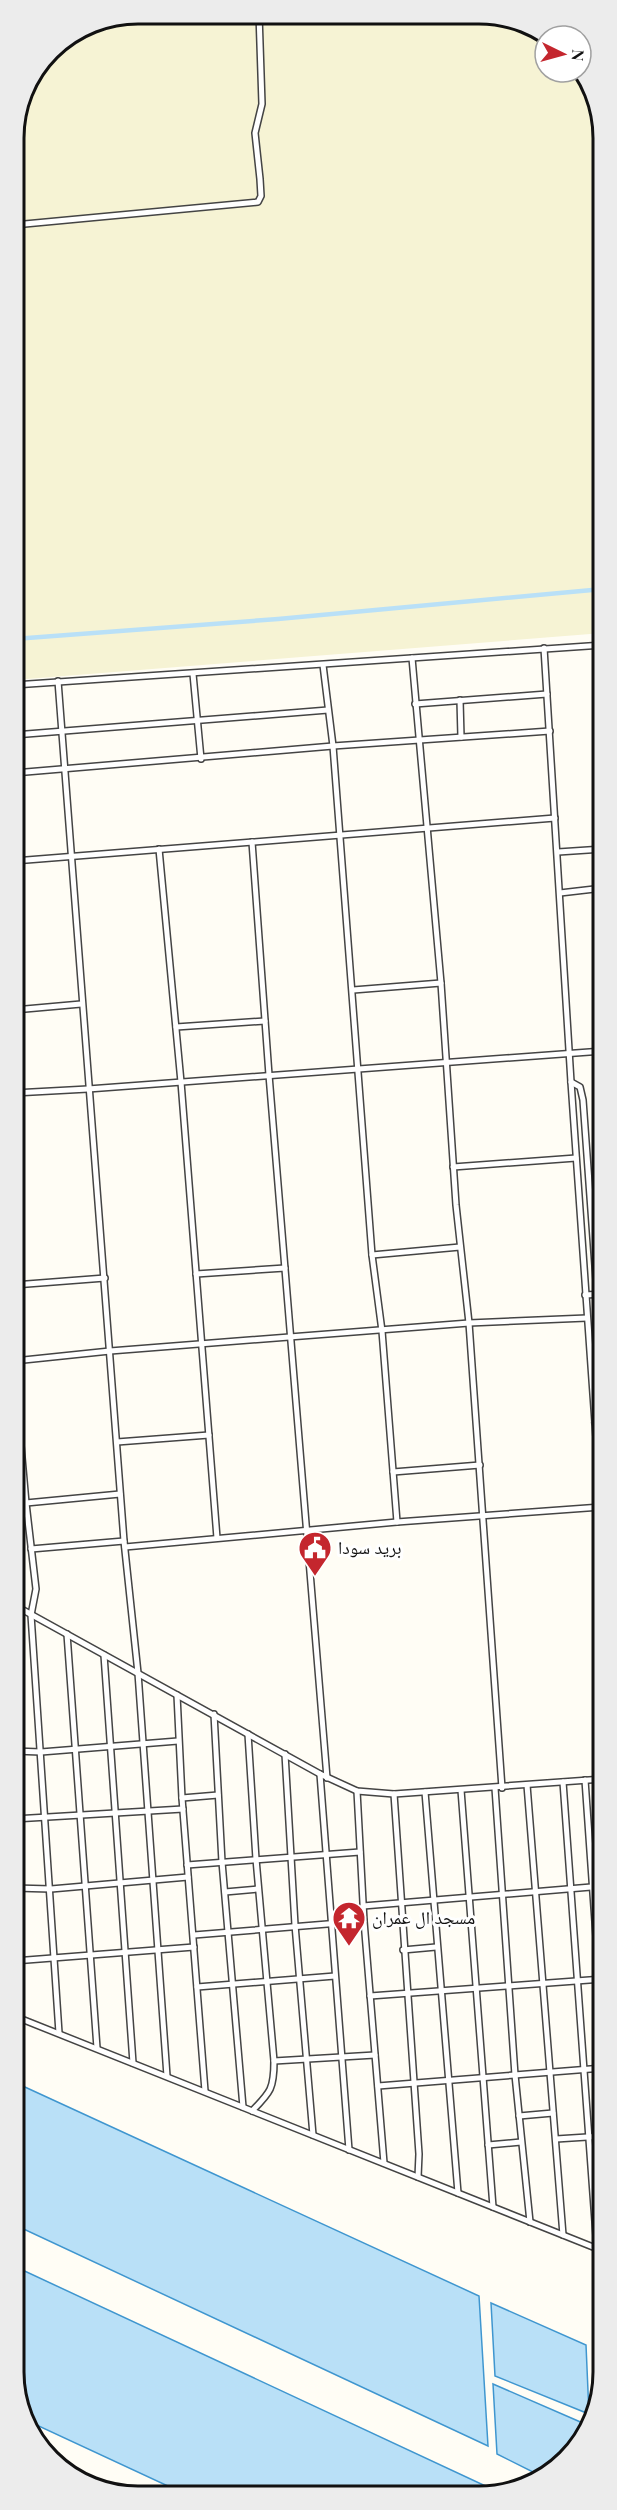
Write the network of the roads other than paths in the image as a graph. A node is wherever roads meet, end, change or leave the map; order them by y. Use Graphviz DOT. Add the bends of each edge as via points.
graph roads {
  1 [pos="259,24"];
  2 [pos="24,224"];
  3 [pos="593,646"];
  4 [pos="544,648"];
  5 [pos="412,658"];
  6 [pos="323,665"];
  7 [pos="193,674"];
  8 [pos="58,681"];
  9 [pos="24,685"];
  10 [pos="547,694"];
  11 [pos="460,700"];
  12 [pos="416,704"];
  13 [pos="328,710"];
  14 [pos="197,720"];
  15 [pos="61,731"];
  16 [pos="550,731"];
  17 [pos="24,734"];
  18 [pos="461,737"];
  19 [pos="418,740"];
  20 [pos="333,747"];
  21 [pos="201,759"];
  22 [pos="64,769"];
  23 [pos="24,773"];
  24 [pos="555,818"];
  25 [pos="428,828"];
  26 [pos="340,835"];
  27 [pos="252,842"];
  28 [pos="159,849"];
  29 [pos="593,850"];
  30 [pos="558,852"];
  31 [pos="70,856"];
  32 [pos="24,860"];
  33 [pos="593,889"];
  34 [pos="560,893"];
  35 [pos="441,982"];
  36 [pos="353,990"];
  37 [pos="81,1004"];
  38 [pos="24,1009"];
  39 [pos="265,1021"];
  40 [pos="176,1027"];
  41 [pos="593,1052"];
  42 [pos="569,1053"];
  43 [pos="446,1062"];
  44 [pos="359,1068"];
  45 [pos="269,1075"];
  46 [pos="181,1082"];
  47 [pos="571,1082"];
  48 [pos="88,1089"];
  49 [pos="24,1092"];
  50 [pos="576,1158"];
  51 [pos="453,1167"];
  52 [pos="460,1247"];
  53 [pos="593,1249"];
  54 [pos="372,1255"];
  55 [pos="285,1268"];
  56 [pos="196,1274"];
  57 [pos="105,1278"];
  58 [pos="24,1284"];
  59 [pos="593,1294"];
  60 [pos="585,1295"];
  61 [pos="587,1318"];
  62 [pos="470,1323"];
  63 [pos="382,1331"];
  64 [pos="291,1338"];
  65 [pos="202,1344"];
  66 [pos="110,1351"];
  67 [pos="24,1360"];
  68 [pos="593,1397"];
  69 [pos="209,1435"];
  70 [pos="117,1442"];
  71 [pos="480,1464"];
  72 [pos="393,1472"];
  73 [pos="24,1480"];
  74 [pos="120,1494"];
  75 [pos="26,1503"];
  76 [pos="593,1508"];
  77 [pos="484,1516"];
  78 [pos="397,1522"];
  79 [pos="306,1531"];
  80 [pos="217,1539"];
  81 [pos="124,1544"];
  82 [pos="31,1549"];
  83 [pos="24,1611"];
  84 [pos="31,1615"];
  85 [pos="67,1634"];
  86 [pos="104,1655"];
  87 [pos="138,1673"];
  88 [pos="177,1695"];
  89 [pos="214,1714"];
  90 [pos="248,1734"];
  91 [pos="178,1741"];
  92 [pos="142,1744"];
  93 [pos="110,1746"];
  94 [pos="75,1749"];
  95 [pos="24,1751"];
  96 [pos="41,1752"];
  97 [pos="285,1754"];
  98 [pos="320,1774"];
  99 [pos="327,1778"];
  100 [pos="585,1780"];
  101 [pos="593,1780"];
  102 [pos="562,1782"];
  103 [pos="527,1785"];
  104 [pos="495,1788"];
  105 [pos="502,1788"];
  106 [pos="461,1790"];
  107 [pos="357,1791"];
  108 [pos="425,1792"];
  109 [pos="394,1794"];
  110 [pos="218,1795"];
  111 [pos="182,1798"];
  112 [pos="183,1809"];
  113 [pos="148,1811"];
  114 [pos="115,1814"];
  115 [pos="79,1816"];
  116 [pos="45,1818"];
  117 [pos="24,1819"];
  118 [pos="360,1852"];
  119 [pos="325,1854"];
  120 [pos="291,1856"];
  121 [pos="256,1859"];
  122 [pos="222,1862"];
  123 [pos="187,1865"];
  124 [pos="188,1877"];
  125 [pos="152,1880"];
  126 [pos="120,1884"];
  127 [pos="84,1886"];
  128 [pos="591,1887"];
  129 [pos="24,1888"];
  130 [pos="51,1889"];
  131 [pos="258,1889"];
  132 [pos="569,1889"];
  133 [pos="225,1892"];
  134 [pos="535,1892"];
  135 [pos="501,1895"];
  136 [pos="468,1898"];
  137 [pos="433,1901"];
  138 [pos="400,1904"];
  139 [pos="363,1906"];
  140 [pos="593,1907"];
  141 [pos="364,1921"];
  142 [pos="330,1924"];
  143 [pos="296,1925"];
  144 [pos="262,1929"];
  145 [pos="228,1931"];
  146 [pos="194,1935"];
  147 [pos="194,1947"];
  148 [pos="436,1947"];
  149 [pos="157,1949"];
  150 [pos="403,1950"];
  151 [pos="123,1952"];
  152 [pos="89,1954"];
  153 [pos="56,1958"];
  154 [pos="24,1961"];
  155 [pos="335,1976"];
  156 [pos="593,1979"];
  157 [pos="300,1980"];
  158 [pos="576,1980"];
  159 [pos="267,1983"];
  160 [pos="544,1983"];
  161 [pos="233,1985"];
  162 [pos="508,1985"];
  163 [pos="197,1988"];
  164 [pos="475,1988"];
  165 [pos="441,1991"];
  166 [pos="407,1993"];
  167 [pos="370,1996"];
  168 [pos="24,2020"];
  169 [pos="59,2033"];
  170 [pos="97,2049"];
  171 [pos="375,2055"];
  172 [pos="341,2057"];
  173 [pos="306,2059"];
  174 [pos="274,2061"];
  175 [pos="133,2063"];
  176 [pos="593,2068"];
  177 [pos="583,2069"];
  178 [pos="550,2072"];
  179 [pos="515,2074"];
  180 [pos="167,2076"];
  181 [pos="482,2077"];
  182 [pos="448,2079"];
  183 [pos="414,2083"];
  184 [pos="378,2086"];
  185 [pos="205,2091"];
  186 [pos="243,2107"];
  187 [pos="252,2111"];
  188 [pos="554,2113"];
  189 [pos="519,2116"];
  190 [pos="313,2135"];
  191 [pos="589,2136"];
  192 [pos="593,2136"];
  193 [pos="556,2139"];
  194 [pos="521,2142"];
  195 [pos="488,2145"];
  196 [pos="349,2150"];
  197 [pos="384,2163"];
  198 [pos="418,2177"];
  199 [pos="593,2177"];
  200 [pos="458,2193"];
  201 [pos="493,2207"];
  202 [pos="530,2222"];
  203 [pos="564,2235"];
  204 [pos="593,2247"];
  1 -- 2 [label="street" via="262,104 255,133 261,196 258,202"];
  3 -- 4 [label="street"];
  4 -- 5 [label="street"];
  4 -- 10 [label="street"];
  5 -- 6 [label="street"];
  5 -- 12 [label="street"];
  6 -- 7 [label="street"];
  6 -- 13 [label="street"];
  7 -- 8 [label="street"];
  7 -- 14 [label="street"];
  8 -- 9 [label="street"];
  8 -- 15 [label="street"];
  10 -- 11 [label="street"];
  10 -- 16 [label="street"];
  11 -- 12 [label="street"];
  11 -- 18 [label="street"];
  12 -- 19 [label="street"];
  13 -- 14 [label="street"];
  13 -- 20 [label="street"];
  14 -- 15 [label="street"];
  14 -- 21 [label="street"];
  15 -- 17 [label="street"];
  15 -- 22 [label="street"];
  16 -- 18 [label="street"];
  16 -- 24 [label="street"];
  18 -- 19 [label="street"];
  19 -- 20 [label="street"];
  19 -- 25 [label="street"];
  20 -- 21 [label="street"];
  20 -- 26 [label="street"];
  21 -- 22 [label="street"];
  22 -- 23 [label="street"];
  22 -- 31 [label="street"];
  24 -- 25 [label="street"];
  24 -- 30 [label="street"];
  25 -- 26 [label="street"];
  25 -- 35 [label="street"];
  26 -- 27 [label="street"];
  26 -- 36 [label="street"];
  27 -- 28 [label="street"];
  27 -- 39 [label="street"];
  28 -- 31 [label="street"];
  28 -- 40 [label="street"];
  29 -- 30 [label="street"];
  30 -- 34 [label="street"];
  31 -- 32 [label="street"];
  31 -- 37 [label="street"];
  33 -- 34 [label="street"];
  34 -- 42 [label="street"];
  35 -- 36 [label="street"];
  35 -- 43 [label="street"];
  36 -- 44 [label="street"];
  37 -- 38 [label="street"];
  37 -- 48 [label="street"];
  39 -- 40 [label="street"];
  39 -- 45 [label="street"];
  40 -- 46 [label="street"];
  41 -- 42 [label="street"];
  42 -- 43 [label="street"];
  42 -- 47 [label="street"];
  43 -- 44 [label="street"];
  43 -- 51 [label="street"];
  44 -- 45 [label="street"];
  44 -- 54 [label="street"];
  45 -- 46 [label="street"];
  45 -- 55 [label="street"];
  46 -- 48 [label="street"];
  46 -- 56 [label="street"];
  47 -- 50 [label="street"];
  47 -- 53 [label="street" via="580,1086 583,1100"];
  48 -- 49 [label="street"];
  48 -- 57 [label="street"];
  50 -- 51 [label="street"];
  50 -- 60 [label="street"];
  51 -- 52 [label="street"];
  52 -- 54 [label="street"];
  52 -- 62 [label="street"];
  54 -- 63 [label="street"];
  55 -- 56 [label="street"];
  55 -- 64 [label="street"];
  56 -- 65 [label="street"];
  57 -- 58 [label="street"];
  57 -- 66 [label="street"];
  59 -- 60 [label="street"];
  60 -- 61 [label="street"];
  61 -- 62 [label="street"];
  61 -- 68 [label="street"];
  62 -- 63 [label="street"];
  62 -- 71 [label="street"];
  63 -- 64 [label="street"];
  63 -- 72 [label="street"];
  64 -- 65 [label="street"];
  64 -- 79 [label="street"];
  65 -- 66 [label="street"];
  65 -- 69 [label="street"];
  66 -- 67 [label="street"];
  66 -- 70 [label="street"];
  69 -- 70 [label="street"];
  69 -- 80 [label="street"];
  70 -- 74 [label="street"];
  71 -- 72 [label="street"];
  71 -- 77 [label="street"];
  72 -- 78 [label="street"];
  73 -- 75 [label="street"];
  74 -- 75 [label="street"];
  74 -- 81 [label="street"];
  75 -- 82 [label="street"];
  76 -- 77 [label="street"];
  77 -- 78 [label="street"];
  77 -- 105 [label="street"];
  78 -- 79 [label="street"];
  79 -- 80 [label="street"];
  79 -- 99 [label="street"];
  80 -- 81 [label="street"];
  81 -- 82 [label="street"];
  81 -- 87 [label="street"];
  82 -- 84 [label="street" via="36,1589"];
  83 -- 84 [label="street"];
  84 -- 85 [label="street"];
  84 -- 96 [label="street"];
  85 -- 86 [label="street"];
  85 -- 94 [label="street"];
  86 -- 87 [label="street"];
  86 -- 93 [label="street"];
  87 -- 88 [label="street"];
  87 -- 92 [label="street"];
  88 -- 89 [label="street"];
  88 -- 91 [label="street"];
  89 -- 90 [label="street"];
  89 -- 110 [label="street"];
  90 -- 97 [label="street"];
  90 -- 121 [label="street"];
  91 -- 92 [label="street"];
  91 -- 111 [label="street"];
  92 -- 93 [label="street"];
  92 -- 113 [label="street"];
  93 -- 94 [label="street"];
  93 -- 114 [label="street"];
  94 -- 96 [label="street"];
  94 -- 115 [label="street"];
  95 -- 96 [label="street"];
  96 -- 116 [label="street"];
  97 -- 98 [label="street"];
  97 -- 120 [label="street"];
  98 -- 99 [label="street"];
  98 -- 119 [label="street"];
  99 -- 107 [label="street"];
  100 -- 101 [label="street"];
  100 -- 102 [label="street"];
  100 -- 128 [label="street"];
  102 -- 103 [label="street"];
  102 -- 132 [label="street"];
  103 -- 105 [label="street"];
  103 -- 134 [label="street"];
  104 -- 105 [label="street"];
  104 -- 106 [label="street"];
  104 -- 135 [label="street"];
  106 -- 108 [label="street"];
  106 -- 136 [label="street"];
  107 -- 109 [label="street"];
  107 -- 118 [label="street"];
  108 -- 109 [label="street"];
  108 -- 137 [label="street"];
  109 -- 138 [label="street"];
  110 -- 111 [label="street"];
  110 -- 122 [label="street"];
  111 -- 112 [label="street"];
  112 -- 113 [label="street"];
  112 -- 123 [label="street"];
  113 -- 114 [label="street"];
  113 -- 125 [label="street"];
  114 -- 115 [label="street"];
  114 -- 126 [label="street"];
  115 -- 116 [label="street"];
  115 -- 127 [label="street"];
  116 -- 117 [label="street"];
  116 -- 130 [label="street"];
  118 -- 119 [label="street"];
  118 -- 139 [label="street"];
  119 -- 120 [label="street"];
  119 -- 142 [label="street"];
  120 -- 121 [label="street"];
  120 -- 143 [label="street"];
  121 -- 122 [label="street"];
  121 -- 131 [label="street"];
  122 -- 123 [label="street"];
  122 -- 133 [label="street"];
  123 -- 124 [label="street"];
  124 -- 125 [label="street"];
  124 -- 146 [label="street"];
  125 -- 126 [label="street"];
  125 -- 149 [label="street"];
  126 -- 127 [label="street"];
  126 -- 151 [label="street"];
  127 -- 130 [label="street"];
  127 -- 152 [label="street"];
  128 -- 132 [label="street"];
  128 -- 140 [label="street"];
  129 -- 130 [label="street"];
  130 -- 153 [label="street"];
  131 -- 133 [label="street"];
  131 -- 144 [label="street"];
  132 -- 134 [label="street"];
  132 -- 158 [label="street"];
  133 -- 145 [label="street"];
  134 -- 135 [label="street"];
  134 -- 160 [label="street"];
  135 -- 136 [label="street"];
  135 -- 162 [label="street"];
  136 -- 137 [label="street"];
  136 -- 164 [label="street"];
  137 -- 138 [label="street"];
  137 -- 148 [label="street"];
  138 -- 139 [label="street"];
  138 -- 150 [label="street"];
  139 -- 141 [label="street"];
  141 -- 142 [label="street"];
  141 -- 167 [label="street"];
  142 -- 143 [label="street"];
  142 -- 155 [label="street"];
  143 -- 144 [label="street"];
  143 -- 157 [label="street"];
  144 -- 145 [label="street"];
  144 -- 159 [label="street"];
  145 -- 146 [label="street"];
  145 -- 161 [label="street"];
  146 -- 147 [label="street"];
  147 -- 149 [label="street"];
  147 -- 163 [label="street"];
  148 -- 150 [label="street"];
  148 -- 165 [label="street"];
  149 -- 151 [label="street"];
  149 -- 180 [label="street"];
  150 -- 166 [label="street"];
  151 -- 152 [label="street"];
  151 -- 175 [label="street"];
  152 -- 153 [label="street"];
  152 -- 170 [label="street"];
  153 -- 154 [label="street"];
  153 -- 169 [label="street"];
  155 -- 157 [label="street"];
  155 -- 172 [label="street"];
  156 -- 158 [label="street"];
  157 -- 159 [label="street"];
  157 -- 173 [label="street"];
  158 -- 160 [label="street"];
  158 -- 177 [label="street"];
  159 -- 161 [label="street"];
  159 -- 174 [label="street"];
  160 -- 162 [label="street"];
  160 -- 178 [label="street"];
  161 -- 163 [label="street"];
  161 -- 186 [label="street"];
  162 -- 164 [label="street"];
  162 -- 179 [label="street"];
  163 -- 185 [label="street"];
  164 -- 165 [label="street"];
  164 -- 181 [label="street"];
  165 -- 166 [label="street"];
  165 -- 182 [label="street"];
  166 -- 167 [label="street"];
  166 -- 183 [label="street"];
  167 -- 171 [label="street"];
  168 -- 169 [label="street"];
  169 -- 170 [label="street"];
  170 -- 175 [label="street"];
  171 -- 172 [label="street"];
  171 -- 184 [label="street"];
  172 -- 173 [label="street"];
  172 -- 196 [label="street"];
  173 -- 174 [label="street"];
  173 -- 190 [label="street"];
  174 -- 187 [label="street" via="273,2086"];
  175 -- 180 [label="street"];
  176 -- 177 [label="street"];
  177 -- 178 [label="street"];
  177 -- 191 [label="street"];
  178 -- 179 [label="street"];
  178 -- 188 [label="street"];
  179 -- 181 [label="street"];
  179 -- 189 [label="street"];
  180 -- 185 [label="street"];
  181 -- 182 [label="street"];
  181 -- 195 [label="street"];
  182 -- 183 [label="street"];
  182 -- 200 [label="street"];
  183 -- 184 [label="street"];
  183 -- 198 [label="street"];
  184 -- 197 [label="street"];
  185 -- 186 [label="street"];
  186 -- 187 [label="street"];
  187 -- 190 [label="street"];
  188 -- 189 [label="street"];
  188 -- 193 [label="street"];
  189 -- 194 [label="street"];
  190 -- 196 [label="street"];
  191 -- 192 [label="street"];
  191 -- 193 [label="street"];
  191 -- 199 [label="street"];
  193 -- 203 [label="street"];
  194 -- 195 [label="street"];
  194 -- 202 [label="street"];
  195 -- 201 [label="street"];
  196 -- 197 [label="street"];
  197 -- 198 [label="street"];
  198 -- 200 [label="street"];
  200 -- 201 [label="street"];
  201 -- 202 [label="street"];
  202 -- 203 [label="street"];
  203 -- 204 [label="street"];
}
